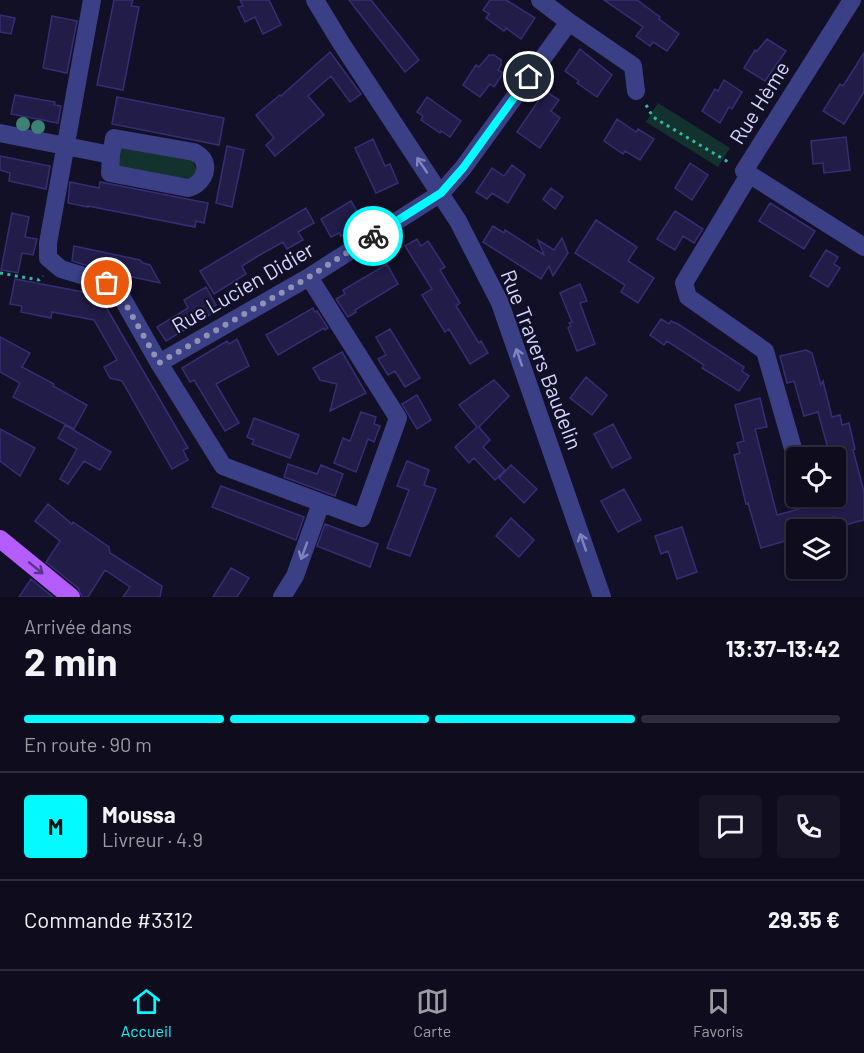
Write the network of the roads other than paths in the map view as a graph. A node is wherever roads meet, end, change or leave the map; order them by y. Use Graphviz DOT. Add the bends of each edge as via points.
graph roads {
  1 [pos="92,0"];
  2 [pos="315,0"];
  3 [pos="540,0"];
  4 [pos="852,0"];
  5 [pos="569,22"];
  6 [pos="636,91"];
  7 [pos="0,133"];
  8 [pos="67,145"];
  9 [pos="111,155"];
  10 [pos="747,173"];
  11 [pos="441,193"];
  12 [pos="864,247"];
  13 [pos="309,277"];
  14 [pos="159,363"];
  15 [pos="793,447"];
  16 [pos="321,503"];
  17 [pos="0,539"];
  18 [pos="72,597"];
  19 [pos="282,597"];
  20 [pos="602,597"];
  1 -- 8 [label="street"];
  11 -- 2 [label="street, Rue Travers Baudelin, one-way"];
  3 -- 5 [label="street"];
  4 -- 10 [label="street, Rue Hème"];
  5 -- 6 [label="street" via="633,66"];
  5 -- 11 [label="street, Rue Lucien Didier"];
  7 -- 8 [label="street"];
  8 -- 9 [label="street"];
  8 -- 14 [label="street" via="48,258 61,269 107,283 121,296"];
  9 -- 9 [label="street" via="110,173 188,188 195,187 206,168 194,152 114,138"];
  10 -- 12 [label="street, Rue Hème"];
  10 -- 15 [label="street" via="684,283 688,297 765,351"];
  11 -- 13 [label="street, Rue Lucien Didier"];
  20 -- 11 [label="street, Rue Travers Baudelin, one-way" via="500,303"];
  13 -- 14 [label="street, Rue Lucien Didier"];
  13 -- 16 [label="street" via="398,418 362,518"];
  14 -- 16 [label="street" via="223,466"];
  16 -- 19 [label="street, one-way" via="295,576"];
  17 -- 18 [label="main road, one-way"];
}
